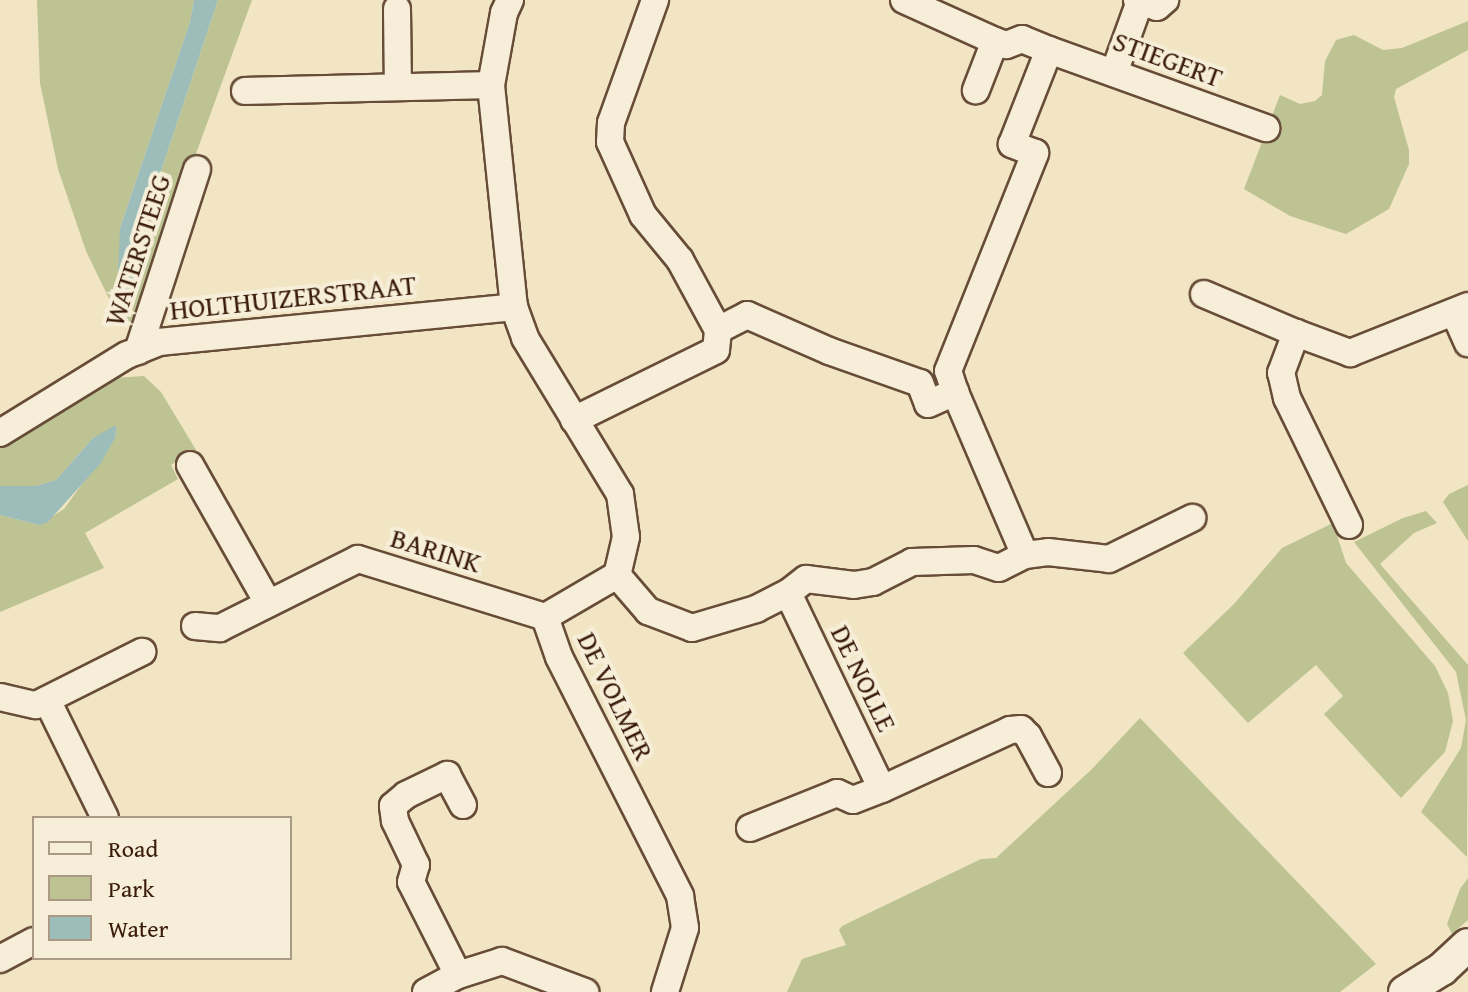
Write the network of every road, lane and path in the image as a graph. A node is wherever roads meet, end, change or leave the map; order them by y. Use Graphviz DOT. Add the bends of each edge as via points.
graph roads {
  1 [pos="655,0"];
  2 [pos="904,0"];
  3 [pos="1138,0"];
  4 [pos="1165,0"];
  5 [pos="499,4"];
  6 [pos="397,9"];
  7 [pos="995,41"];
  8 [pos="1049,50"];
  9 [pos="1114,73"];
  10 [pos="491,85"];
  11 [pos="398,87"];
  12 [pos="976,90"];
  13 [pos="245,91"];
  14 [pos="1266,128"];
  15 [pos="197,169"];
  16 [pos="1204,294"];
  17 [pos="514,307"];
  18 [pos="1462,310"];
  19 [pos="718,330"];
  20 [pos="1296,333"];
  21 [pos="1468,343"];
  22 [pos="138,351"];
  23 [pos="955,392"];
  24 [pos="574,420"];
  25 [pos="2,426"];
  26 [pos="190,465"];
  27 [pos="1192,518"];
  28 [pos="1349,525"];
  29 [pos="1025,555"];
  30 [pos="617,575"];
  31 [pos="788,593"];
  32 [pos="268,603"];
  33 [pos="545,617"];
  34 [pos="195,626"];
  35 [pos="142,652"];
  36 [pos="0,697"];
  37 [pos="47,700"];
  38 [pos="1048,773"];
  39 [pos="882,789"];
  40 [pos="463,805"];
  41 [pos="104,816"];
  42 [pos="750,828"];
  43 [pos="32,942"];
  44 [pos="1468,945"];
  45 [pos="0,959"];
  46 [pos="458,975"];
  47 [pos="426,992"];
  48 [pos="585,992"];
  49 [pos="665,992"];
  50 [pos="1405,992"];
  1 -- 19 [label="street" via="611,123 610,142 643,215 680,260"];
  2 -- 7 [label="street, STIEGERT"];
  3 -- 4 [label="street" via="1157,7"];
  3 -- 9 [label="street"];
  5 -- 10 [label="street"];
  6 -- 11 [label="street"];
  7 -- 8 [label="street, STIEGERT" via="1006,45 1022,39"];
  7 -- 12 [label="street"];
  8 -- 9 [label="street, STIEGERT"];
  8 -- 23 [label="street" via="1012,144 1035,153 948,371"];
  9 -- 14 [label="street, STIEGERT"];
  10 -- 11 [label="street"];
  10 -- 17 [label="street"];
  11 -- 13 [label="street"];
  15 -- 22 [label="street, WATERSTEEG"];
  16 -- 20 [label="street"];
  17 -- 22 [label="street, HOLTHUIZERSTRAAT" via="159,342"];
  17 -- 24 [label="street" via="525,338"];
  18 -- 20 [label="street" via="1350,353"];
  18 -- 21 [label="street"];
  19 -- 23 [label="street" via="747,315 920,383 928,404"];
  19 -- 24 [label="street" via="716,350"];
  20 -- 28 [label="street" via="1281,373 1287,398"];
  22 -- 25 [label="street, HOLTHUIZERSTRAAT"];
  23 -- 29 [label="street"];
  24 -- 30 [label="street" via="620,494 626,537"];
  26 -- 32 [label="street"];
  27 -- 29 [label="street, DE NOLLE" via="1109,559 1048,552"];
  29 -- 31 [label="street, DE NOLLE" via="999,568 974,560 912,562 873,582 806,579"];
  30 -- 31 [label="street, DE NOLLE" via="648,611 692,628 756,609"];
  30 -- 33 [label="street, DE VOLMER"];
  31 -- 39 [label="street, DE NOLLE"];
  32 -- 33 [label="street, BARINK" via="358,559"];
  32 -- 34 [label="street, BARINK" via="220,628"];
  33 -- 49 [label="street, DE VOLMER" via="559,657 680,896 685,928"];
  35 -- 37 [label="street"];
  36 -- 37 [label="street" via="36,705"];
  37 -- 41 [label="street"];
  38 -- 39 [label="street" via="1028,736 1021,729 1010,730"];
  39 -- 42 [label="street" via="853,800 837,793"];
  40 -- 46 [label="street" via="447,775 393,806 416,865 411,882"];
  43 -- 45 [label="street"];
  44 -- 50 [label="street"];
  46 -- 47 [label="street"];
  46 -- 48 [label="street" via="502,961"];
}
